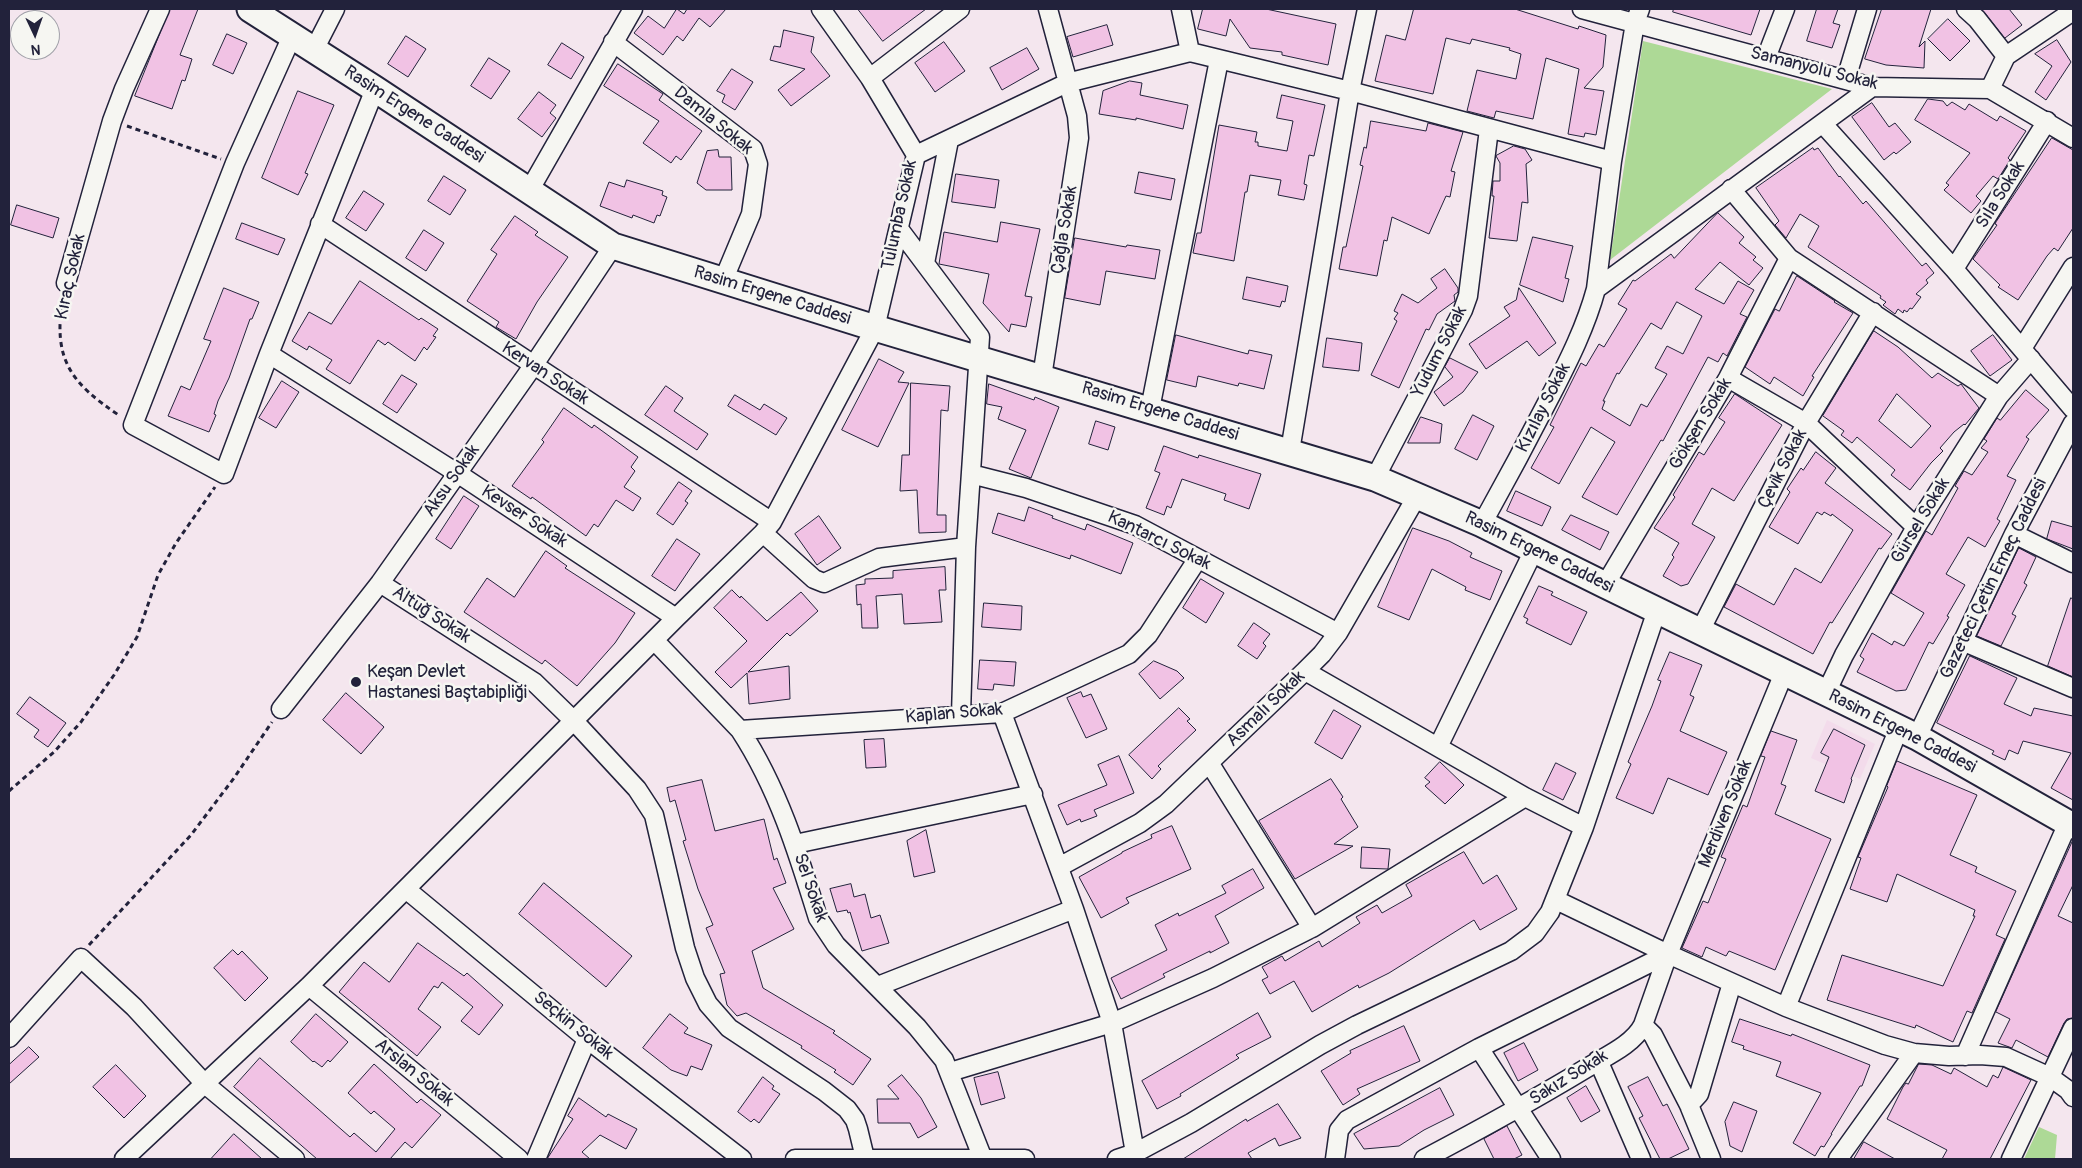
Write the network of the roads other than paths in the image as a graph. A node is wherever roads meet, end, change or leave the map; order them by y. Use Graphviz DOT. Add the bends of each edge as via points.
graph roads {
  1 [pos="160,9"];
  2 [pos="250,9"];
  3 [pos="335,9"];
  4 [pos="633,9"];
  5 [pos="821,9"];
  6 [pos="960,9"];
  7 [pos="1048,9"];
  8 [pos="1181,9"];
  9 [pos="1367,9"];
  10 [pos="1582,9"];
  11 [pos="1867,9"];
  12 [pos="1966,9"];
  13 [pos="1781,10"];
  14 [pos="2073,11"];
  15 [pos="1638,16"];
  16 [pos="292,36"];
  17 [pos="614,42"];
  18 [pos="314,50"];
  19 [pos="1190,52"];
  20 [pos="2006,56"];
  21 [pos="1766,58"];
  22 [pos="1219,60"];
  23 [pos="870,78"];
  24 [pos="1846,79"];
  25 [pos="1067,83"];
  26 [pos="1872,87"];
  27 [pos="375,89"];
  28 [pos="1990,89"];
  29 [pos="1350,91"];
  30 [pos="2047,121"];
  31 [pos="1822,124"];
  32 [pos="1489,128"];
  33 [pos="2073,138"];
  34 [pos="949,140"];
  35 [pos="916,155"];
  36 [pos="1612,161"];
  37 [pos="1731,189"];
  38 [pos="529,191"];
  39 [pos="320,224"];
  40 [pos="899,229"];
  41 [pos="613,246"];
  42 [pos="1789,258"];
  43 [pos="925,263"];
  44 [pos="2073,267"];
  45 [pos="1954,269"];
  46 [pos="723,281"];
  47 [pos="66,283"];
  48 [pos="1596,289"];
  49 [pos="1873,312"];
  50 [pos="875,328"];
  51 [pos="2027,353"];
  52 [pos="268,354"];
  53 [pos="980,359"];
  54 [pos="533,366"];
  55 [pos="1042,377"];
  56 [pos="1728,378"];
  57 [pos="1999,396"];
  58 [pos="1150,409"];
  59 [pos="2073,409"];
  60 [pos="1806,423"];
  61 [pos="2073,423"];
  62 [pos="1290,451"];
  63 [pos="458,473"];
  64 [pos="971,474"];
  65 [pos="1375,478"];
  66 [pos="1417,496"];
  67 [pos="1482,524"];
  68 [pos="1916,527"];
  69 [pos="768,528"];
  70 [pos="2014,534"];
  71 [pos="966,547"];
  72 [pos="1534,550"];
  73 [pos="1197,560"];
  74 [pos="2073,563"];
  75 [pos="380,583"];
  76 [pos="1605,586"];
  77 [pos="1657,610"];
  78 [pos="676,618"];
  79 [pos="1700,631"];
  80 [pos="1338,633"];
  81 [pos="654,640"];
  82 [pos="1962,641"];
  83 [pos="1305,672"];
  84 [pos="1784,673"];
  85 [pos="2073,688"];
  86 [pos="1826,693"];
  87 [pos="281,710"];
  88 [pos="1002,713"];
  89 [pos="961,714"];
  90 [pos="574,721"];
  91 [pos="740,730"];
  92 [pos="1908,732"];
  93 [pos="1438,747"];
  94 [pos="1210,764"];
  95 [pos="1033,794"];
  96 [pos="1525,797"];
  97 [pos="2070,824"];
  98 [pos="1584,827"];
  99 [pos="795,844"];
  100 [pos="1059,867"];
  101 [pos="407,890"];
  102 [pos="1556,900"];
  103 [pos="1074,909"];
  104 [pos="1312,928"];
  105 [pos="1668,954"];
  106 [pos="1732,983"];
  107 [pos="309,986"];
  108 [pos="878,986"];
  109 [pos="1786,1007"];
  110 [pos="1112,1023"];
  111 [pos="1643,1025"];
  112 [pos="2073,1028"];
  113 [pos="9,1038"];
  114 [pos="587,1039"];
  115 [pos="1480,1048"];
  116 [pos="1914,1053"];
  117 [pos="1965,1056"];
  118 [pos="1598,1060"];
  119 [pos="950,1072"];
  120 [pos="2050,1077"];
  121 [pos="206,1084"];
  122 [pos="2073,1098"];
  123 [pos="1689,1105"];
  124 [pos="1518,1109"];
  125 [pos="1135,1153"];
  126 [pos="865,1158"];
  127 [pos="124,1159"];
  128 [pos="295,1159"];
  129 [pos="519,1159"];
  130 [pos="536,1159"];
  131 [pos="742,1159"];
  132 [pos="795,1159"];
  133 [pos="983,1159"];
  134 [pos="1025,1159"];
  135 [pos="1118,1159"];
  136 [pos="1335,1159"];
  137 [pos="1424,1159"];
  138 [pos="1552,1159"];
  139 [pos="1641,1159"];
  140 [pos="1712,1159"];
  141 [pos="1838,1159"];
  142 [pos="2011,1159"];
  1 -- 47 [label="street, Kıraç Sokak" via="112,121"];
  2 -- 16 [label="main road, Rasim Ergene Caddesi"];
  3 -- 18 [label="street"];
  4 -- 17 [label="street"];
  5 -- 23 [label="street, Tulumba Sokak"];
  6 -- 23 [label="street"];
  7 -- 25 [label="street, Çağla Sokak"];
  8 -- 19 [label="street"];
  9 -- 29 [label="street"];
  10 -- 15 [label="street, Samanyolu Sokak"];
  11 -- 24 [label="street"];
  12 -- 20 [label="street"];
  13 -- 21 [label="street"];
  14 -- 20 [label="street"];
  15 -- 21 [label="street, Samanyolu Sokak"];
  15 -- 36 [label="street, Kızılay Sokak"];
  16 -- 18 [label="main road, Rasim Ergene Caddesi"];
  16 -- 52 [label="street" via="235,163 133,424 224,474"];
  17 -- 38 [label="street"];
  17 -- 46 [label="street, Damla Sokak" via="753,149 756,155 758,164 751,214"];
  18 -- 27 [label="main road, Rasim Ergene Caddesi"];
  19 -- 22 [label="street"];
  19 -- 25 [label="street"];
  20 -- 28 [label="street"];
  21 -- 24 [label="street, Samanyolu Sokak"];
  22 -- 29 [label="street"];
  22 -- 58 [label="street"];
  23 -- 35 [label="street, Tulumba Sokak"];
  24 -- 26 [label="street, Samanyolu Sokak"];
  25 -- 34 [label="street"];
  25 -- 55 [label="street, Çağla Sokak" via="1077,116 1079,138"];
  26 -- 28 [label="street, Samanyolu Sokak"];
  26 -- 31 [label="street"];
  27 -- 38 [label="main road, Rasim Ergene Caddesi"];
  27 -- 39 [label="street"];
  28 -- 30 [label="street, Samanyolu Sokak"];
  29 -- 32 [label="street"];
  29 -- 62 [label="street"];
  30 -- 33 [label="street, Samanyolu Sokak"];
  30 -- 45 [label="street, Sıla Sokak"];
  31 -- 37 [label="street"];
  31 -- 45 [label="street"];
  32 -- 36 [label="street"];
  32 -- 65 [label="street, Yudum Sokak" via="1468,296"];
  34 -- 35 [label="street"];
  34 -- 43 [label="street"];
  35 -- 40 [label="street, Tulumba Sokak"];
  36 -- 48 [label="street, Kızılay Sokak"];
  37 -- 42 [label="street"];
  37 -- 48 [label="street"];
  38 -- 41 [label="main road, Rasim Ergene Caddesi"];
  39 -- 52 [label="street"];
  39 -- 54 [label="street, Kervan Sokak"];
  40 -- 43 [label="street"];
  40 -- 50 [label="street, Tulumba Sokak"];
  41 -- 46 [label="main road, Rasim Ergene Caddesi"];
  41 -- 54 [label="street, Aksu Sokak"];
  42 -- 49 [label="street"];
  42 -- 56 [label="street, Gökşen Sokak"];
  43 -- 53 [label="street" via="980,337"];
  44 -- 51 [label="street, Gürsel Sokak"];
  45 -- 51 [label="street"];
  46 -- 50 [label="main road, Rasim Ergene Caddesi"];
  48 -- 67 [label="street, Kızılay Sokak" via="1571,355"];
  49 -- 57 [label="street"];
  49 -- 60 [label="street, Çevik Sokak"];
  50 -- 53 [label="main road, Rasim Ergene Caddesi"];
  50 -- 69 [label="street, Tulumba Sokak"];
  51 -- 57 [label="street, Gürsel Sokak"];
  51 -- 59 [label="street"];
  52 -- 63 [label="street, Kevser Sokak"];
  53 -- 55 [label="main road, Rasim Ergene Caddesi"];
  53 -- 64 [label="street"];
  54 -- 63 [label="street, Aksu Sokak"];
  54 -- 69 [label="street, Kervan Sokak"];
  55 -- 58 [label="main road, Rasim Ergene Caddesi"];
  56 -- 60 [label="street"];
  56 -- 76 [label="street, Gökşen Sokak"];
  57 -- 68 [label="street, Gürsel Sokak"];
  58 -- 62 [label="main road, Rasim Ergene Caddesi"];
  60 -- 68 [label="street"];
  60 -- 79 [label="street, Çevik Sokak"];
  61 -- 70 [label="street, Gazeteci Çetin Emeç Caddesi"];
  62 -- 65 [label="main road, Rasim Ergene Caddesi"];
  63 -- 75 [label="street, Aksu Sokak"];
  63 -- 78 [label="street, Kevser Sokak"];
  64 -- 71 [label="street"];
  64 -- 73 [label="street, Kantarcı Sokak" via="1026,488 1113,517 1165,540"];
  65 -- 66 [label="main road, Rasim Ergene Caddesi"];
  66 -- 67 [label="main road, Rasim Ergene Caddesi"];
  66 -- 80 [label="street, Asmalı Sokak"];
  67 -- 72 [label="main road, Rasim Ergene Caddesi"];
  68 -- 86 [label="street, Gürsel Sokak"];
  69 -- 71 [label="street, Kervan Sokak" via="814,579 824,583 879,558"];
  69 -- 78 [label="street, Tulumba Sokak"];
  70 -- 74 [label="street"];
  70 -- 82 [label="street, Gazeteci Çetin Emeç Caddesi"];
  71 -- 89 [label="street"];
  72 -- 76 [label="main road, Rasim Ergene Caddesi"];
  72 -- 93 [label="street"];
  73 -- 80 [label="street, Kantarcı Sokak"];
  73 -- 88 [label="street, Kaplan Sokak" via="1148,635 1129,654"];
  75 -- 87 [label="street, Aksu Sokak"];
  75 -- 90 [label="street, Altuğ Sokak" via="534,682"];
  76 -- 77 [label="main road, Rasim Ergene Caddesi"];
  77 -- 79 [label="main road, Rasim Ergene Caddesi"];
  77 -- 98 [label="street"];
  78 -- 81 [label="street, Tulumba Sokak"];
  79 -- 84 [label="main road, Rasim Ergene Caddesi"];
  80 -- 83 [label="street, Asmalı Sokak"];
  81 -- 90 [label="street, Tulumba Sokak"];
  81 -- 91 [label="street, Sel Sokak"];
  82 -- 85 [label="street"];
  82 -- 92 [label="street, Gazeteci Çetin Emeç Caddesi"];
  83 -- 93 [label="street"];
  83 -- 94 [label="street, Asmalı Sokak"];
  84 -- 86 [label="main road, Rasim Ergene Caddesi"];
  84 -- 105 [label="street, Merdiven Sokak"];
  86 -- 92 [label="main road, Rasim Ergene Caddesi"];
  88 -- 89 [label="street, Kaplan Sokak"];
  88 -- 95 [label="street"];
  89 -- 91 [label="street, Kaplan Sokak"];
  90 -- 101 [label="street, Tulumba Sokak"];
  90 -- 126 [label="street, Altuğ Sokak" via="637,789 650,808 657,825 687,956 708,1004 736,1032 848,1109 855,1120"];
  91 -- 99 [label="street, Sel Sokak" via="772,788"];
  92 -- 97 [label="main road, Rasim Ergene Caddesi"];
  92 -- 109 [label="street, Gazeteci Çetin Emeç Caddesi"];
  93 -- 96 [label="street"];
  94 -- 100 [label="street, Asmalı Sokak" via="1153,815"];
  94 -- 104 [label="street"];
  95 -- 99 [label="street"];
  95 -- 100 [label="street"];
  96 -- 98 [label="street"];
  96 -- 104 [label="street"];
  97 -- 117 [label="street"];
  98 -- 102 [label="street"];
  99 -- 108 [label="street, Sel Sokak" via="823,928"];
  100 -- 103 [label="street"];
  101 -- 107 [label="street, Tulumba Sokak"];
  101 -- 114 [label="street, Seçkin Sokak"];
  102 -- 105 [label="street"];
  102 -- 125 [label="street" via="1542,926 1511,951 1357,1025"];
  103 -- 108 [label="street"];
  103 -- 110 [label="street"];
  104 -- 110 [label="street" via="1213,978"];
  105 -- 106 [label="street"];
  105 -- 111 [label="street, Sakız Sokak"];
  105 -- 115 [label="street"];
  106 -- 109 [label="street"];
  106 -- 123 [label="street" via="1699,1094"];
  107 -- 121 [label="street, Tulumba Sokak"];
  107 -- 129 [label="street, Arslan Sokak"];
  108 -- 119 [label="street, Sel Sokak" via="917,1027"];
  109 -- 116 [label="street"];
  110 -- 119 [label="street"];
  110 -- 125 [label="street"];
  111 -- 118 [label="street, Sakız Sokak" via="1632,1039"];
  111 -- 123 [label="street" via="1653,1036"];
  112 -- 120 [label="street"];
  113 -- 121 [label="street" via="81,958 134,1007"];
  114 -- 130 [label="street"];
  114 -- 131 [label="street, Seçkin Sokak"];
  115 -- 124 [label="street"];
  115 -- 136 [label="street" via="1347,1120 1339,1130"];
  116 -- 117 [label="street"];
  116 -- 141 [label="street"];
  117 -- 120 [label="street" via="2006,1057"];
  118 -- 124 [label="street, Sakız Sokak"];
  118 -- 139 [label="street"];
  119 -- 133 [label="street, Sel Sokak"];
  120 -- 122 [label="street" via="2068,1090"];
  120 -- 142 [label="street"];
  121 -- 127 [label="street, Tulumba Sokak"];
  121 -- 128 [label="street"];
  123 -- 140 [label="street"];
  124 -- 137 [label="street, Sakız Sokak"];
  124 -- 138 [label="street"];
  125 -- 135 [label="street"];
  126 -- 132 [label="street"];
  126 -- 133 [label="street"];
  133 -- 134 [label="street"];
}
